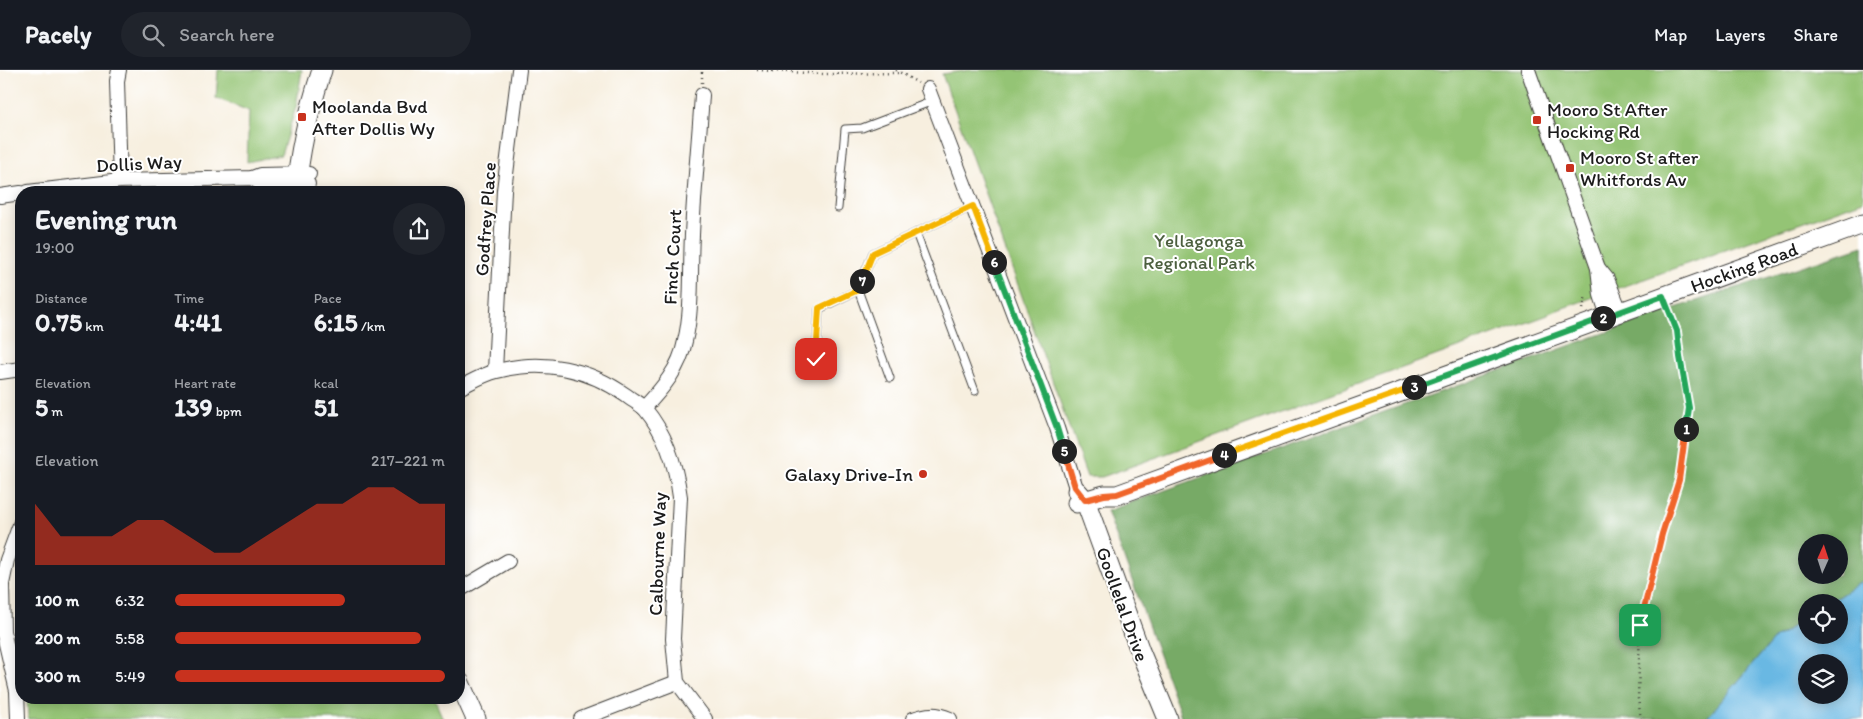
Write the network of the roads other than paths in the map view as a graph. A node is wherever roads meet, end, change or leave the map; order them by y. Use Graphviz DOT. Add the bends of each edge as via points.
graph roads {
  1 [pos="119,70"];
  2 [pos="322,70"];
  3 [pos="331,70"];
  4 [pos="519,70"];
  5 [pos="1528,70"];
  6 [pos="931,95"];
  7 [pos="702,96"];
  8 [pos="120,181"];
  9 [pos="302,183"];
  10 [pos="78,186"];
  11 [pos="15,194"];
  12 [pos="0,196"];
  13 [pos="973,206"];
  14 [pos="838,208"];
  15 [pos="1863,224"];
  16 [pos="916,232"];
  17 [pos="858,290"];
  18 [pos="1614,314"];
  19 [pos="816,359"];
  20 [pos="15,370"];
  21 [pos="495,371"];
  22 [pos="0,372"];
  23 [pos="890,378"];
  24 [pos="465,385"];
  25 [pos="974,391"];
  26 [pos="644,408"];
  27 [pos="1082,504"];
  28 [pos="15,535"];
  29 [pos="3,561"];
  30 [pos="508,561"];
  31 [pos="465,586"];
  32 [pos="15,682"];
  33 [pos="677,682"];
  34 [pos="465,694"];
  35 [pos="17,704"];
  36 [pos="457,704"];
  37 [pos="18,719"];
  38 [pos="463,719"];
  39 [pos="476,719"];
  40 [pos="581,719"];
  41 [pos="706,719"];
  42 [pos="913,719"];
  43 [pos="950,719"];
  44 [pos="1154,719"];
  45 [pos="1168,719"];
  1 -- 8 [label="street"];
  2 -- 9 [label="street" via="307,120"];
  3 -- 9 [label="street"];
  4 -- 21 [label="street, Godfrey Place" via="504,190"];
  5 -- 18 [label="street" via="1598,268 1608,279"];
  6 -- 13 [label="street, Goollelal Drive"];
  6 -- 14 [label="lane" via="862,128 845,129"];
  7 -- 26 [label="street, Finch Court" via="685,342 664,387"];
  8 -- 9 [label="street, Dollis Way" via="252,178 262,184"];
  8 -- 10 [label="street, Dollis Way"];
  11 -- 12 [label="street"];
  13 -- 16 [label="lane"];
  13 -- 27 [label="street, Goollelal Drive" via="1057,428"];
  15 -- 18 [label="street, Hocking Road"];
  16 -- 17 [label="lane" via="873,253"];
  16 -- 25 [label="lane"];
  17 -- 19 [label="lane" via="819,308"];
  17 -- 23 [label="lane"];
  18 -- 27 [label="street, Hocking Road"];
  20 -- 22 [label="street"];
  21 -- 24 [label="street, Calbourne Way"];
  21 -- 26 [label="street, Calbourne Way" via="538,365 560,366 594,376"];
  26 -- 33 [label="street, Calbourne Way" via="670,456 680,497 673,639"];
  27 -- 44 [label="street, Goollelal Drive" via="1118,624"];
  27 -- 45 [label="street, Goollelal Drive"];
  28 -- 29 [label="street"];
  29 -- 32 [label="street" via="3,631"];
  30 -- 31 [label="street"];
  33 -- 40 [label="street"];
  33 -- 41 [label="street"];
  34 -- 39 [label="street"];
  35 -- 37 [label="street"];
  36 -- 38 [label="street"];
  42 -- 43 [label="street" via="939,714"];
}
